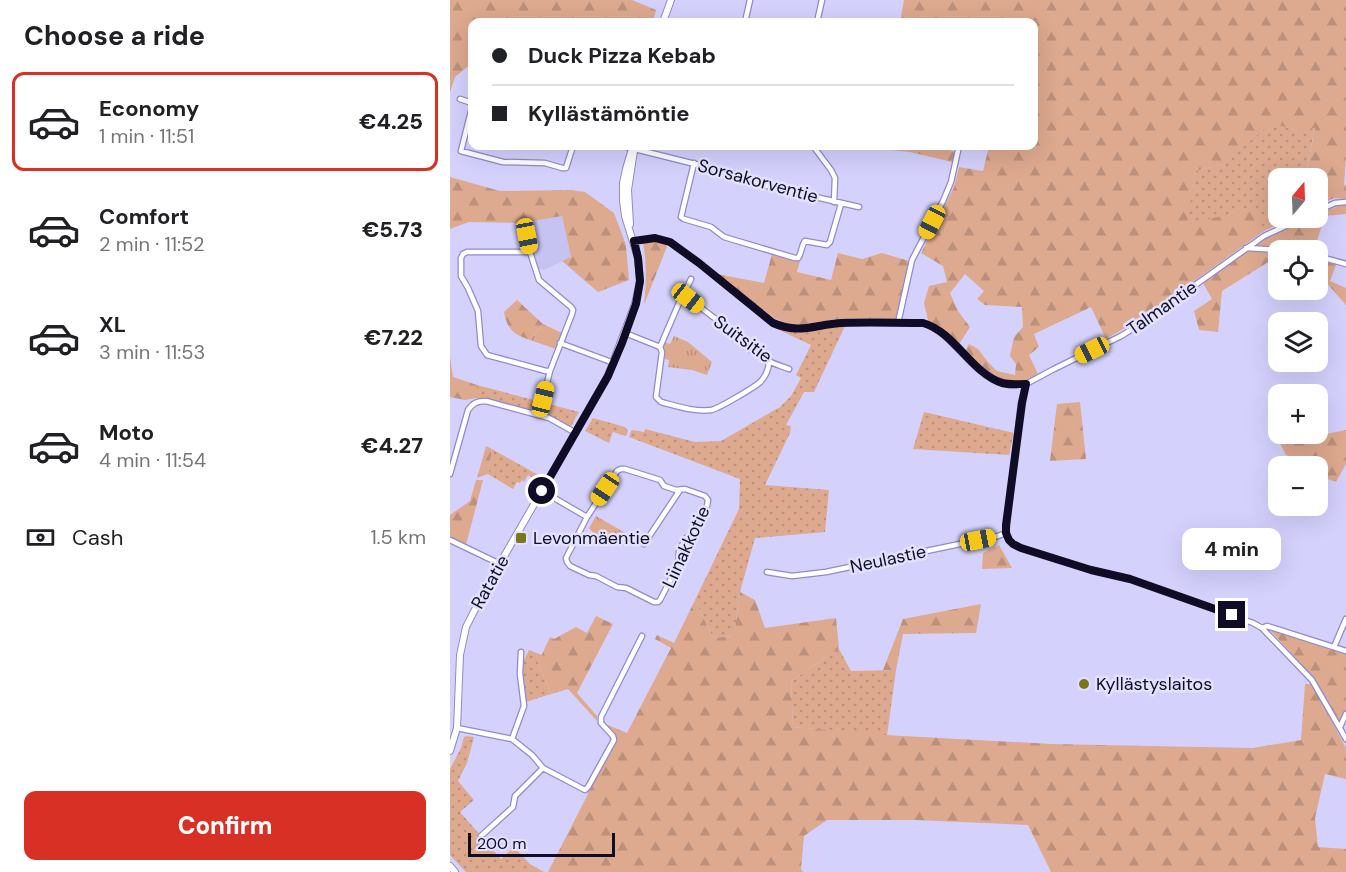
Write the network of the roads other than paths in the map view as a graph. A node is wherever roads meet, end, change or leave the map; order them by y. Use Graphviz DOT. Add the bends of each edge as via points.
graph roads {
  1 [pos="671,0"];
  2 [pos="750,0"];
  3 [pos="822,0"];
  4 [pos="664,18"];
  5 [pos="746,18"];
  6 [pos="818,18"];
  7 [pos="460,99"];
  8 [pos="468,103"];
  9 [pos="468,122"];
  10 [pos="572,150"];
  11 [pos="633,150"];
  12 [pos="646,150"];
  13 [pos="816,150"];
  14 [pos="958,150"];
  15 [pos="694,163"];
  16 [pos="834,202"];
  17 [pos="1346,202"];
  18 [pos="841,204"];
  19 [pos="1328,206"];
  20 [pos="859,207"];
  21 [pos="524,220"];
  22 [pos="1281,228"];
  23 [pos="634,241"];
  24 [pos="1246,248"];
  25 [pos="1268,249"];
  26 [pos="530,252"];
  27 [pos="1328,259"];
  28 [pos="1346,264"];
  29 [pos="691,279"];
  30 [pos="682,298"];
  31 [pos="898,323"];
  32 [pos="625,333"];
  33 [pos="560,343"];
  34 [pos="660,347"];
  35 [pos="770,362"];
  36 [pos="614,363"];
  37 [pos="789,369"];
  38 [pos="550,371"];
  39 [pos="1026,384"];
  40 [pos="543,399"];
  41 [pos="576,433"];
  42 [pos="450,474"];
  43 [pos="680,490"];
  44 [pos="542,491"];
  45 [pos="586,517"];
  46 [pos="1006,533"];
  47 [pos="450,540"];
  48 [pos="644,544"];
  49 [pos="500,564"];
  50 [pos="767,572"];
  51 [pos="1346,619"];
  52 [pos="1262,628"];
  53 [pos="642,636"];
  54 [pos="1334,647"];
  55 [pos="1346,651"];
  56 [pos="521,652"];
  57 [pos="1346,714"];
  58 [pos="1340,727"];
  59 [pos="457,728"];
  60 [pos="512,739"];
  61 [pos="1346,739"];
  62 [pos="450,751"];
  63 [pos="543,768"];
  64 [pos="481,836"];
  65 [pos="450,866"];
  66 [pos="455,872"];
  1 -- 4 [label="street"];
  2 -- 5 [label="street"];
  3 -- 6 [label="street"];
  7 -- 8 [label="street"];
  9 -- 10 [label="street" via="461,151 503,162 566,168"];
  11 -- 23 [label="street, Ratatie" via="623,201"];
  12 -- 15 [label="street, Sorsakorventie"];
  13 -- 16 [label="street" via="834,178"];
  14 -- 31 [label="street" via="951,182 912,260"];
  15 -- 16 [label="street, Sorsakorventie"];
  15 -- 18 [label="street" via="681,217 711,227 724,237 776,252 798,258 806,241 827,245"];
  16 -- 18 [label="street, Sorsakorventie"];
  17 -- 19 [label="street"];
  18 -- 20 [label="street, Sorsakorventie"];
  21 -- 26 [label="street"];
  22 -- 24 [label="street, Talmantie"];
  23 -- 31 [label="street" via="655,238 670,242 782,327"];
  23 -- 32 [label="street, Ratatie" via="640,281"];
  24 -- 25 [label="street"];
  24 -- 39 [label="street, Talmantie" via="1121,336"];
  26 -- 33 [label="street" via="539,280 573,310"];
  26 -- 38 [label="street" via="466,252 460,258 461,276 478,311 481,346 487,355"];
  27 -- 28 [label="street"];
  29 -- 30 [label="street"];
  30 -- 34 [label="street"];
  30 -- 35 [label="street, Suitsitie" via="688,298"];
  31 -- 39 [label="street" via="929,325 994,379 1009,385"];
  32 -- 34 [label="street"];
  32 -- 36 [label="street, Ratatie"];
  33 -- 36 [label="street"];
  33 -- 38 [label="street"];
  34 -- 35 [label="street" via="656,397 699,411 714,410 761,382"];
  35 -- 37 [label="street, Suitsitie"];
  36 -- 41 [label="street, Ratatie"];
  38 -- 40 [label="street"];
  39 -- 46 [label="street"];
  41 -- 42 [label="street" via="549,418 479,401 468,410"];
  41 -- 44 [label="street, Ratatie"];
  43 -- 45 [label="street, Liinakkotie" via="621,469"];
  43 -- 45 [label="street, Liinakkotie" via="705,496 707,506 694,532 686,538 678,565 657,602 570,566 566,558"];
  43 -- 48 [label="street"];
  44 -- 45 [label="street"];
  44 -- 49 [label="street, Ratatie"];
  46 -- 50 [label="street, Neulastie" via="826,572 792,576"];
  46 -- 52 [label="street" via="1021,548 1130,579"];
  47 -- 49 [label="street"];
  49 -- 59 [label="street, Ratatie" via="471,615 462,640"];
  51 -- 54 [label="street"];
  52 -- 54 [label="street" via="1267,626"];
  52 -- 58 [label="street" via="1312,680"];
  53 -- 63 [label="street" via="601,717 614,740 588,787 585,790"];
  54 -- 55 [label="street"];
  56 -- 60 [label="street" via="524,706"];
  57 -- 58 [label="street"];
  58 -- 61 [label="street"];
  59 -- 60 [label="street"];
  59 -- 62 [label="street, Ratatie"];
  60 -- 63 [label="street"];
  63 -- 64 [label="street" via="515,796 513,807"];
  65 -- 66 [label="street"];
}
